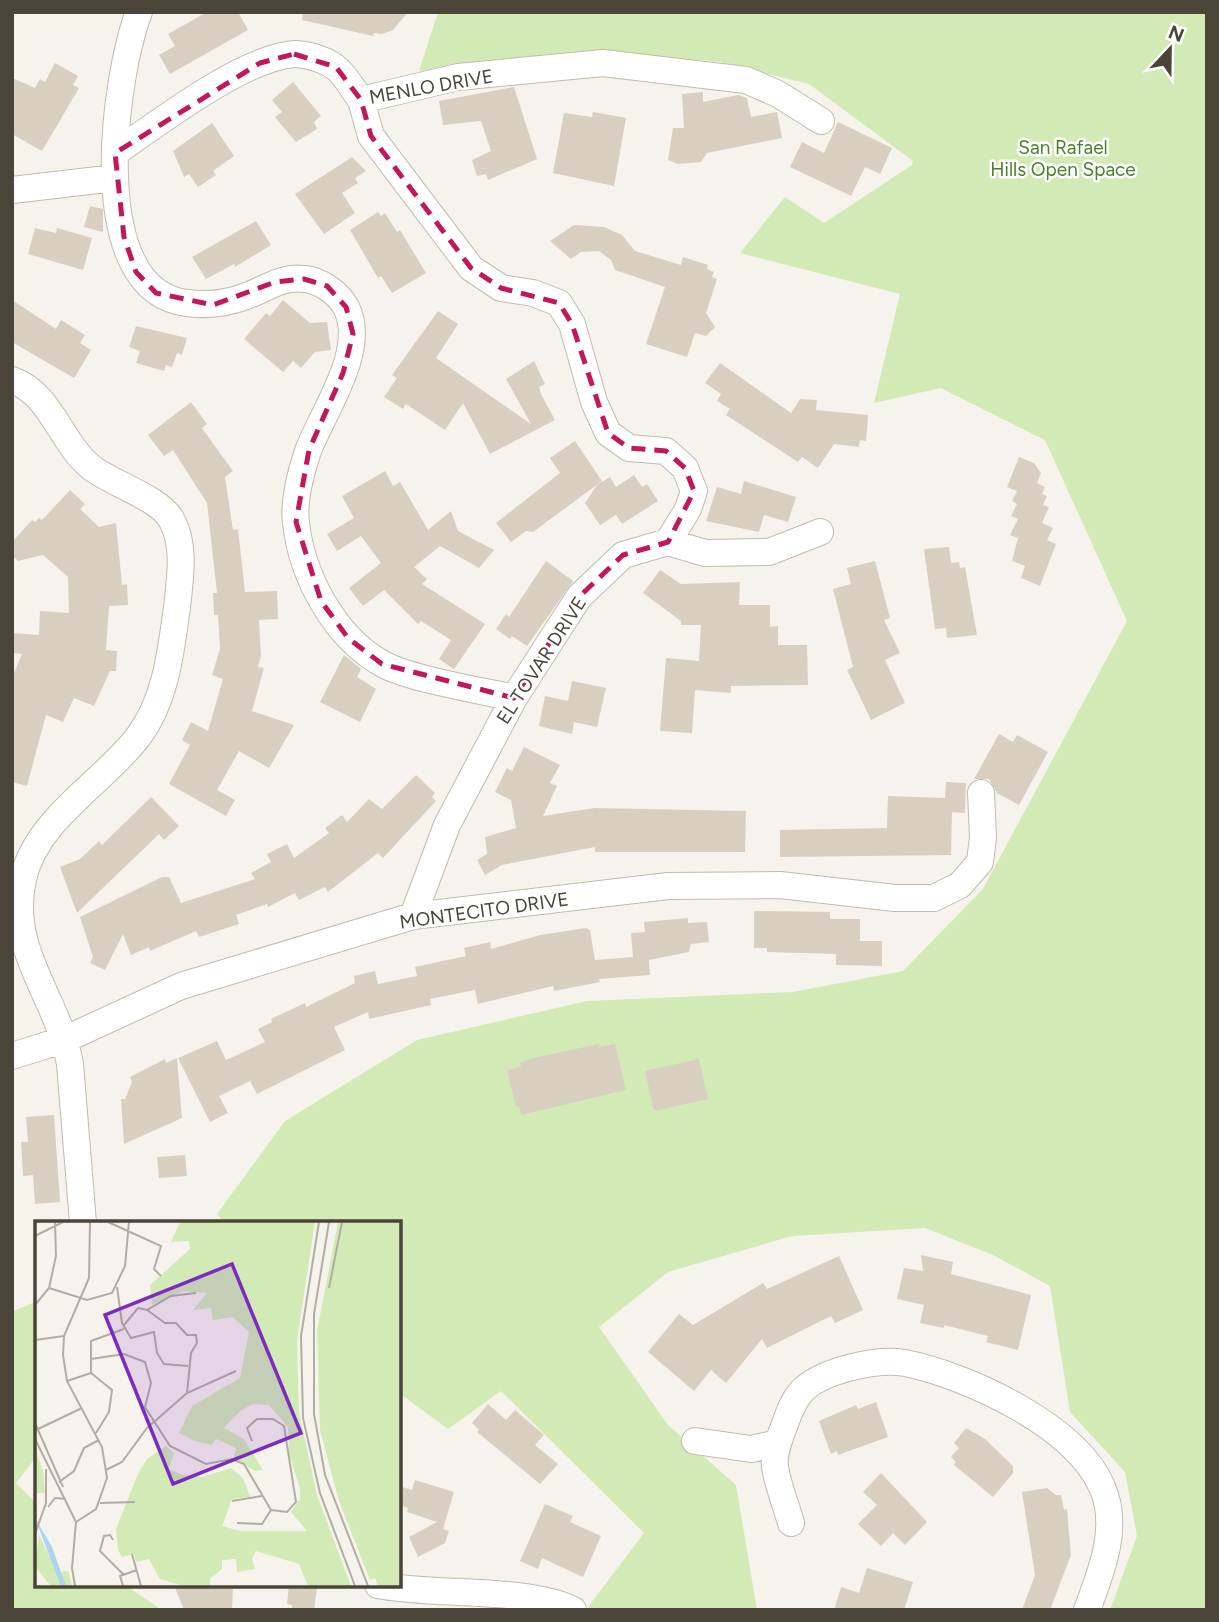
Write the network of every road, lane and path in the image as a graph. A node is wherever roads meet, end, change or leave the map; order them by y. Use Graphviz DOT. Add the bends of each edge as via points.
graph roads {
  1 [pos="139,12"];
  2 [pos="361,100"];
  3 [pos="821,121"];
  4 [pos="115,165"];
  5 [pos="12,190"];
  6 [pos="12,380"];
  7 [pos="820,532"];
  8 [pos="668,542"];
  9 [pos="513,698"];
  10 [pos="981,793"];
  11 [pos="413,916"];
  12 [pos="66,1039"];
  13 [pos="12,1056"];
  14 [pos="83,1221"];
  15 [pos="695,1441"];
  16 [pos="778,1443"];
  17 [pos="791,1523"];
  18 [pos="387,1587"];
  19 [pos="573,1610"];
  20 [pos="1087,1610"];
  1 -- 4 [label="street" via="120,82"];
  2 -- 3 [label="street, MENLO DRIVE" via="458,77 603,63 746,80"];
  2 -- 4 [label="street, MENLO DRIVE" via="336,67 294,54 260,63 233,77"];
  2 -- 8 [label="street" via="371,136 471,268 501,288 559,303 572,324 594,402 608,433 629,448 666,451 685,468 694,491"];
  4 -- 5 [label="street, MENLO DRIVE"];
  4 -- 9 [label="street" via="124,237 136,272 156,293 184,303 213,305 275,282 304,279 327,286 346,307 353,334 343,373 298,486 296,522 321,601 348,638 382,664"];
  6 -- 12 [label="street" via="37,394 71,448 90,467 162,508 178,534 181,571 170,659 151,717 114,766 39,842 23,875 22,942"];
  7 -- 8 [label="street" via="769,552 705,553"];
  8 -- 9 [label="street, EL TOVAR DRIVE" via="623,555 579,597"];
  9 -- 11 [label="street, EL TOVAR DRIVE" via="447,825"];
  10 -- 11 [label="street, MONTECITO DRIVE" via="983,850 975,871 934,898 780,885 668,886"];
  11 -- 12 [label="street, MONTECITO DRIVE" via="181,986"];
  12 -- 13 [label="street, MONTECITO DRIVE"];
  12 -- 14 [label="street"];
  15 -- 16 [label="street" via="751,1449"];
  16 -- 17 [label="street" via="775,1465"];
  16 -- 20 [label="street" via="792,1406 805,1388 846,1367 902,1362 965,1381 1038,1418 1102,1485 1109,1512 1106,1560"];
  18 -- 19 [label="street" via="532,1599"];
}
